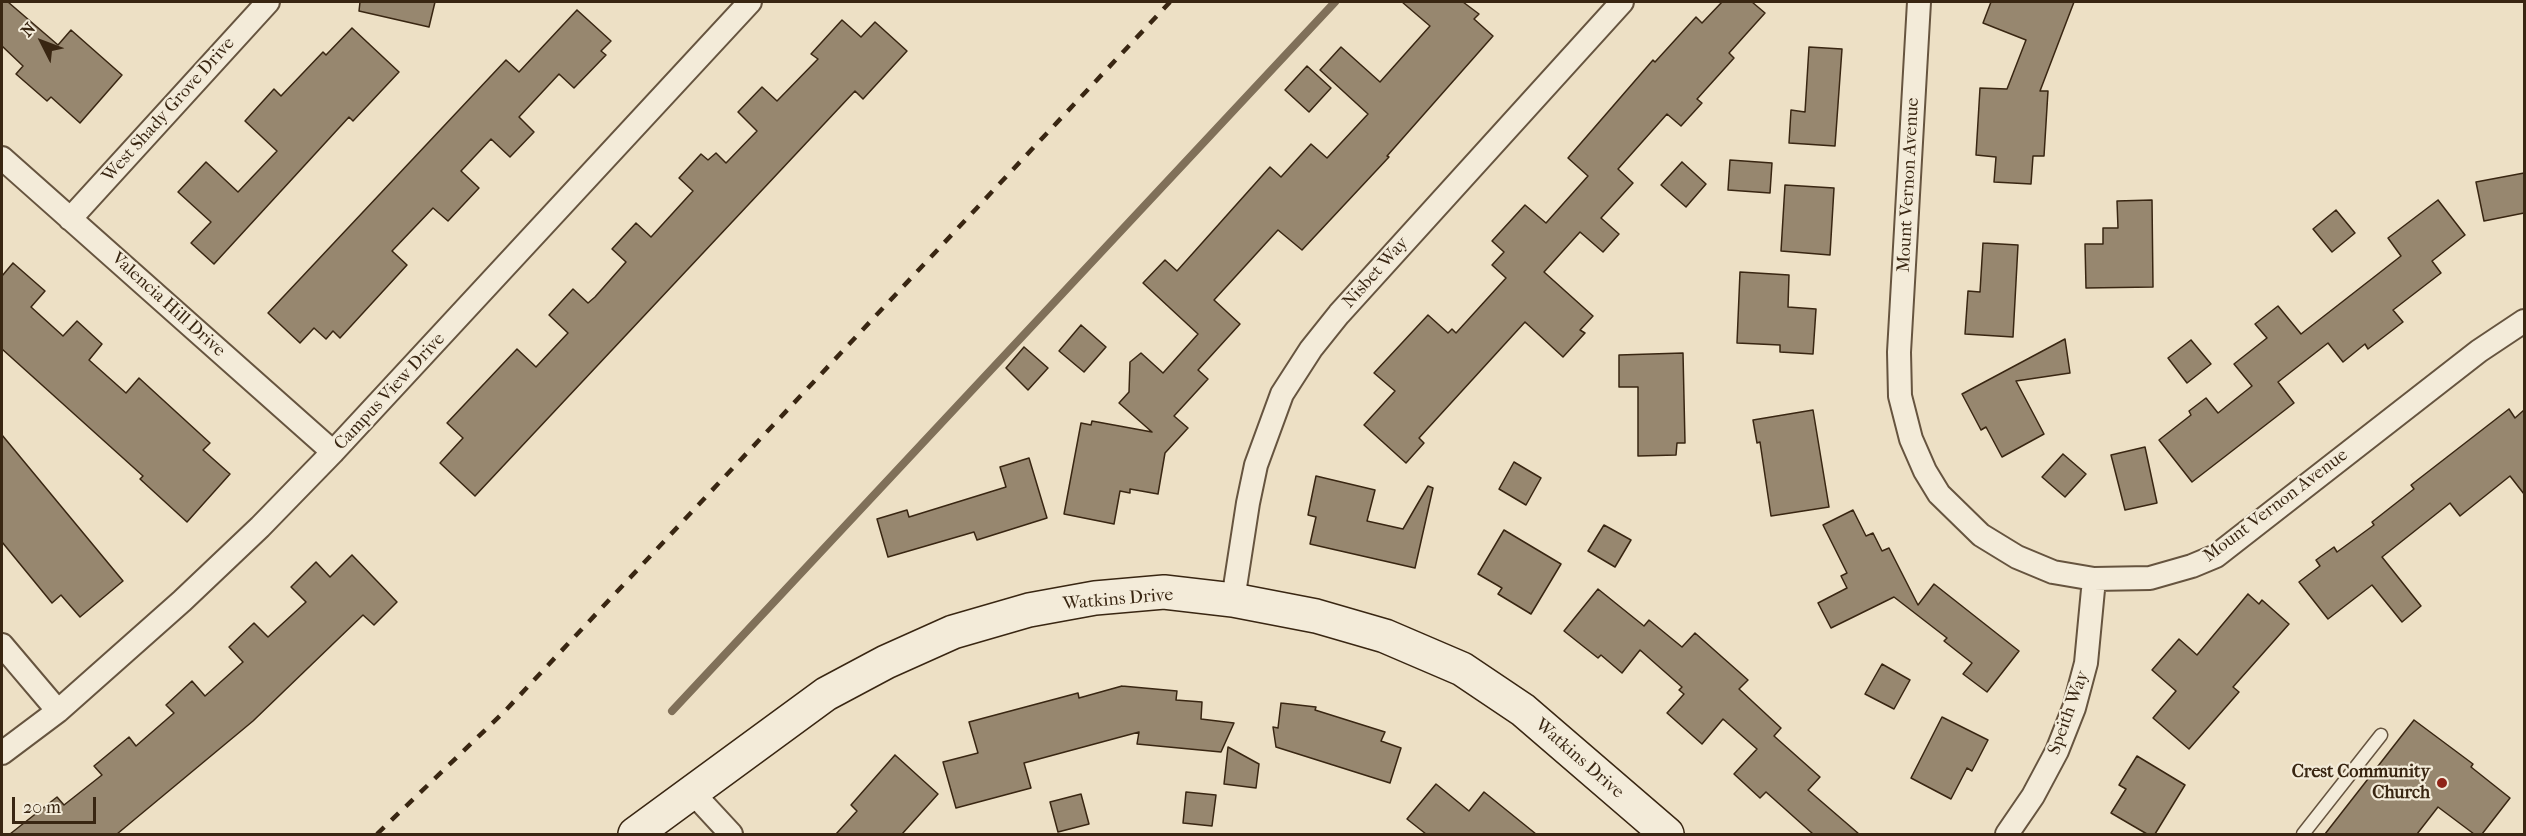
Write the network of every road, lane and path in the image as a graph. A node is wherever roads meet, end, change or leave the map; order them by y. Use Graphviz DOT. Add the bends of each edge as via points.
graph roads {
  1 [pos="267,2"];
  2 [pos="750,2"];
  3 [pos="1622,2"];
  4 [pos="1919,2"];
  5 [pos="2,158"];
  6 [pos="70,219"];
  7 [pos="2524,321"];
  8 [pos="333,453"];
  9 [pos="2094,579"];
  10 [pos="1233,600"];
  11 [pos="2,645"];
  12 [pos="58,711"];
  13 [pos="2381,735"];
  14 [pos="2,753"];
  15 [pos="693,794"];
  16 [pos="635,834"];
  17 [pos="731,834"];
  18 [pos="1667,834"];
  19 [pos="2007,834"];
  20 [pos="2303,834"];
  1 -- 6 [label="street, West Shady Grove Drive"];
  2 -- 8 [label="street, Campus View Drive"];
  3 -- 10 [label="street, Nisbet Way" via="1339,314 1299,367 1282,394 1256,465"];
  4 -- 9 [label="street, Mount Vernon Avenue" via="1899,352 1900,396 1911,439 1939,494 1981,535 2017,557 2053,572"];
  5 -- 6 [label="street, Valencia Hill Drive"];
  6 -- 8 [label="street, Valencia Hill Drive"];
  7 -- 9 [label="street, Mount Vernon Avenue" via="2479,351 2216,556 2150,578"];
  8 -- 12 [label="street, Campus View Drive" via="260,527"];
  9 -- 19 [label="street, Speith Way" via="2086,663 2074,708 2038,787"];
  10 -- 15 [label="main road, Watkins Drive" via="1164,592 1095,598 1029,610 953,632 826,694"];
  10 -- 18 [label="main road, Watkins Drive" via="1316,616 1385,636 1462,669 1523,710"];
  11 -- 12 [label="street"];
  12 -- 14 [label="street, Campus View Drive"];
  13 -- 20 [label="lane"];
  15 -- 16 [label="main road, Watkins Drive"];
  15 -- 17 [label="street"];
}
